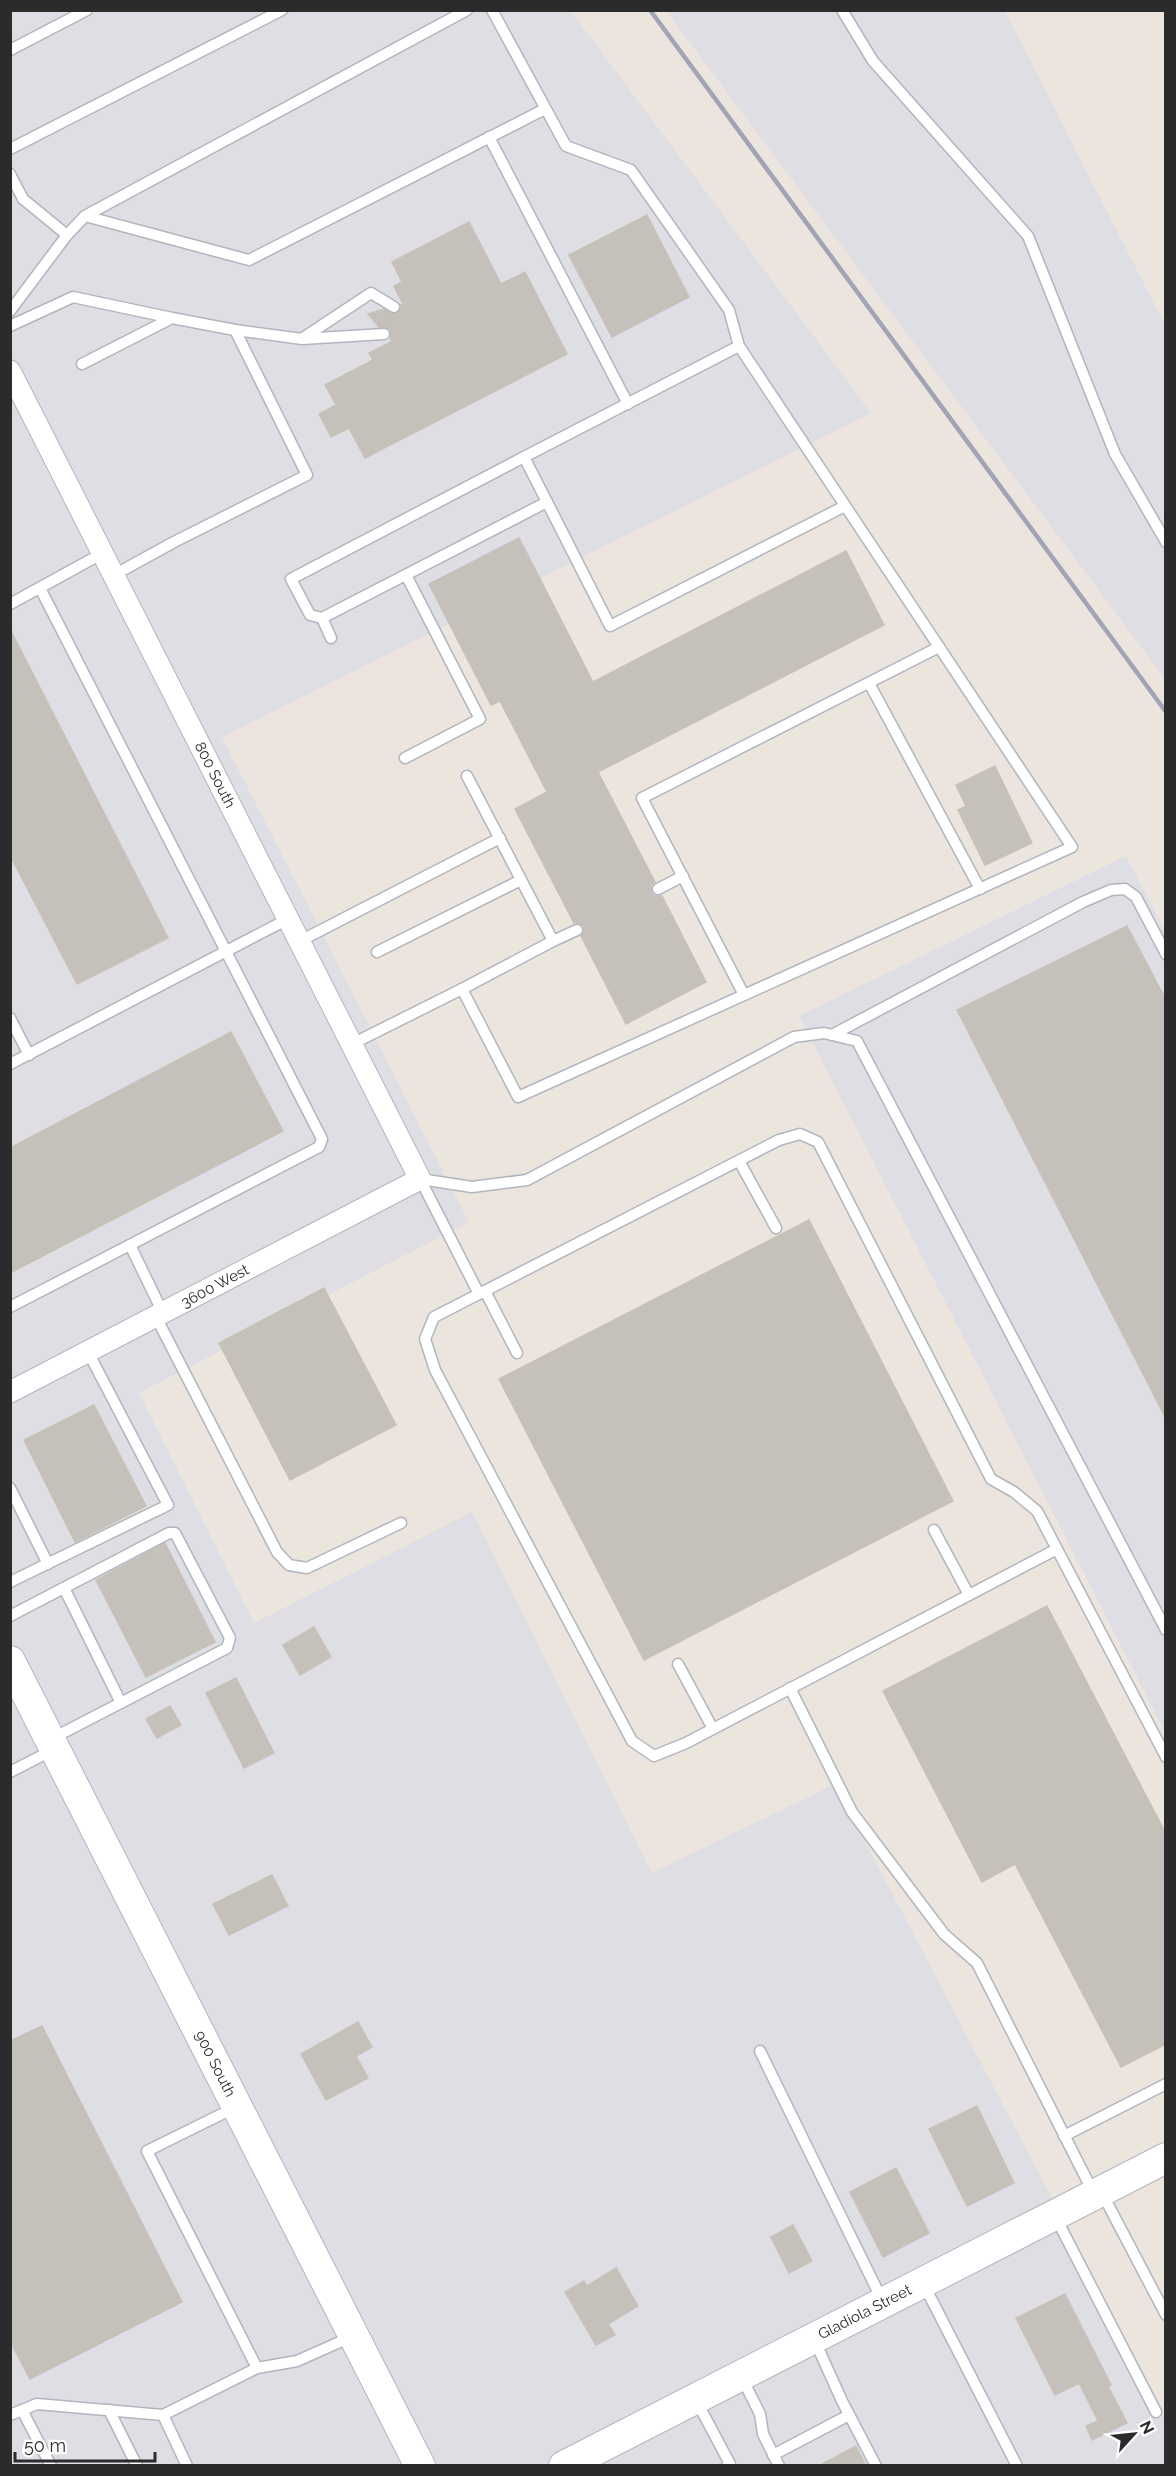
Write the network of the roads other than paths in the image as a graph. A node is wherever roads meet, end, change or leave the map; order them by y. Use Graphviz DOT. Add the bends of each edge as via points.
graph roads {
  1 [pos="87,10"];
  2 [pos="282,10"];
  3 [pos="467,10"];
  4 [pos="492,10"];
  5 [pos="842,10"];
  6 [pos="10,50"];
  7 [pos="545,109"];
  8 [pos="489,137"];
  9 [pos="10,149"];
  10 [pos="10,174"];
  11 [pos="85,216"];
  12 [pos="67,235"];
  13 [pos="394,307"];
  14 [pos="10,311"];
  15 [pos="172,318"];
  16 [pos="10,326"];
  17 [pos="235,330"];
  18 [pos="384,334"];
  19 [pos="302,339"];
  20 [pos="739,346"];
  21 [pos="82,364"];
  22 [pos="10,371"];
  23 [pos="628,404"];
  24 [pos="524,457"];
  25 [pos="547,502"];
  26 [pos="845,506"];
  27 [pos="1166,542"];
  28 [pos="103,553"];
  29 [pos="114,575"];
  30 [pos="406,575"];
  31 [pos="40,588"];
  32 [pos="10,604"];
  33 [pos="322,618"];
  34 [pos="331,638"];
  35 [pos="939,647"];
  36 [pos="869,683"];
  37 [pos="405,758"];
  38 [pos="467,776"];
  39 [pos="500,838"];
  40 [pos="683,876"];
  41 [pos="521,880"];
  42 [pos="658,889"];
  43 [pos="980,889"];
  44 [pos="288,919"];
  45 [pos="577,930"];
  46 [pos="300,941"];
  47 [pos="553,942"];
  48 [pos="226,951"];
  49 [pos="377,952"];
  50 [pos="1166,954"];
  51 [pos="462,989"];
  52 [pos="744,995"];
  53 [pos="10,1018"];
  54 [pos="832,1035"];
  55 [pos="352,1044"];
  56 [pos="29,1055"];
  57 [pos="10,1064"];
  58 [pos="740,1161"];
  59 [pos="420,1179"];
  60 [pos="776,1228"];
  61 [pos="130,1245"];
  62 [pos="482,1292"];
  63 [pos="10,1307"];
  64 [pos="159,1315"];
  65 [pos="88,1352"];
  66 [pos="517,1353"];
  67 [pos="10,1392"];
  68 [pos="10,1488"];
  69 [pos="401,1523"];
  70 [pos="934,1530"];
  71 [pos="1057,1549"];
  72 [pos="48,1564"];
  73 [pos="10,1582"];
  74 [pos="64,1588"];
  75 [pos="969,1595"];
  76 [pos="10,1616"];
  77 [pos="1166,1630"];
  78 [pos="10,1661"];
  79 [pos="678,1664"];
  80 [pos="790,1688"];
  81 [pos="121,1703"];
  82 [pos="712,1729"];
  83 [pos="53,1744"];
  84 [pos="1166,1757"];
  85 [pos="10,1772"];
  86 [pos="760,2051"];
  87 [pos="1166,2084"];
  88 [pos="237,2106"];
  89 [pos="1064,2136"];
  90 [pos="1166,2158"];
  91 [pos="1098,2192"];
  92 [pos="1054,2215"];
  93 [pos="922,2282"];
  94 [pos="883,2302"];
  95 [pos="1166,2316"];
  96 [pos="354,2336"];
  97 [pos="813,2338"];
  98 [pos="257,2368"];
  99 [pos="740,2375"];
  100 [pos="695,2398"];
  101 [pos="22,2410"];
  102 [pos="109,2410"];
  103 [pos="1156,2412"];
  104 [pos="10,2415"];
  105 [pos="163,2415"];
  106 [pos="849,2415"];
  107 [pos="773,2455"];
  108 [pos="573,2464"];
  109 [pos="730,2465"];
  110 [pos="51,2466"];
  111 [pos="137,2466"];
  112 [pos="187,2466"];
  113 [pos="420,2466"];
  114 [pos="779,2466"];
  115 [pos="876,2466"];
  116 [pos="1017,2466"];
  1 -- 6 [label="lane"];
  2 -- 9 [label="lane"];
  3 -- 11 [label="lane"];
  4 -- 7 [label="lane"];
  5 -- 27 [label="lane" via="873,61 1028,236 1115,454"];
  7 -- 8 [label="lane"];
  7 -- 20 [label="lane" via="566,146 631,170 729,310"];
  8 -- 11 [label="lane" via="249,260"];
  8 -- 23 [label="lane"];
  10 -- 12 [label="lane" via="23,199"];
  11 -- 12 [label="lane"];
  12 -- 14 [label="lane"];
  13 -- 19 [label="lane" via="371,293"];
  15 -- 16 [label="lane" via="73,297"];
  15 -- 17 [label="lane"];
  15 -- 21 [label="lane"];
  17 -- 19 [label="lane"];
  17 -- 29 [label="lane" via="307,475"];
  18 -- 19 [label="lane"];
  20 -- 23 [label="lane"];
  20 -- 26 [label="lane"];
  22 -- 28 [label="street, 800 South"];
  23 -- 24 [label="lane"];
  24 -- 25 [label="lane"];
  24 -- 33 [label="lane" via="291,579 310,615"];
  25 -- 26 [label="lane" via="610,626"];
  25 -- 30 [label="lane"];
  26 -- 35 [label="lane"];
  28 -- 29 [label="street, 800 South"];
  28 -- 31 [label="lane"];
  29 -- 44 [label="street, 800 South"];
  30 -- 33 [label="lane"];
  30 -- 37 [label="lane" via="480,719"];
  31 -- 32 [label="lane"];
  31 -- 48 [label="lane"];
  33 -- 34 [label="lane"];
  35 -- 36 [label="lane"];
  35 -- 43 [label="lane" via="1072,847"];
  36 -- 40 [label="lane" via="642,798"];
  36 -- 43 [label="lane"];
  38 -- 39 [label="lane"];
  39 -- 41 [label="lane"];
  39 -- 46 [label="lane"];
  40 -- 42 [label="lane"];
  40 -- 52 [label="lane"];
  41 -- 47 [label="lane"];
  41 -- 49 [label="lane"];
  43 -- 52 [label="lane"];
  44 -- 46 [label="street, 800 South"];
  44 -- 48 [label="lane"];
  45 -- 47 [label="lane"];
  46 -- 55 [label="street, 800 South"];
  47 -- 51 [label="lane"];
  48 -- 56 [label="lane"];
  48 -- 61 [label="lane" via="322,1139 319,1147"];
  50 -- 54 [label="lane" via="1136,897 1125,888 1111,890"];
  51 -- 52 [label="lane" via="518,1097"];
  51 -- 55 [label="lane"];
  53 -- 56 [label="lane"];
  54 -- 59 [label="lane" via="794,1037 527,1180 472,1187"];
  54 -- 77 [label="lane" via="857,1041"];
  55 -- 59 [label="street, 800 South"];
  56 -- 57 [label="lane"];
  58 -- 60 [label="lane"];
  58 -- 62 [label="lane"];
  58 -- 71 [label="lane" via="779,1140 800,1134 818,1142 991,1479 1037,1511"];
  59 -- 62 [label="lane"];
  59 -- 64 [label="street, 3600 West"];
  61 -- 63 [label="lane"];
  61 -- 64 [label="lane"];
  62 -- 66 [label="lane"];
  62 -- 82 [label="lane" via="434,1317 425,1340 435,1370 632,1741 654,1756"];
  64 -- 65 [label="street, 3600 West"];
  64 -- 69 [label="lane" via="277,1552 289,1565 307,1568"];
  65 -- 67 [label="street, 3600 West"];
  65 -- 72 [label="lane" via="168,1505"];
  68 -- 72 [label="lane"];
  70 -- 75 [label="lane"];
  71 -- 75 [label="lane"];
  71 -- 84 [label="lane"];
  72 -- 73 [label="lane"];
  74 -- 76 [label="lane"];
  74 -- 81 [label="lane"];
  74 -- 81 [label="lane" via="175,1533 230,1638 227,1648"];
  75 -- 80 [label="lane"];
  78 -- 83 [label="street, 900 South"];
  79 -- 82 [label="lane"];
  80 -- 82 [label="lane"];
  80 -- 89 [label="lane" via="852,1812 944,1934 977,1964"];
  81 -- 83 [label="lane"];
  83 -- 85 [label="lane"];
  83 -- 88 [label="street, 900 South"];
  86 -- 94 [label="lane"];
  87 -- 89 [label="lane"];
  88 -- 96 [label="street, 900 South"];
  88 -- 98 [label="lane" via="147,2151"];
  89 -- 91 [label="lane"];
  90 -- 91 [label="street, Gladiola Street"];
  91 -- 92 [label="street, Gladiola Street"];
  91 -- 95 [label="lane"];
  92 -- 93 [label="street, Gladiola Street"];
  92 -- 103 [label="lane"];
  93 -- 94 [label="street, Gladiola Street"];
  93 -- 116 [label="lane"];
  94 -- 97 [label="street, Gladiola Street"];
  96 -- 98 [label="lane" via="297,2361"];
  96 -- 113 [label="street, 900 South"];
  97 -- 99 [label="street, Gladiola Street"];
  97 -- 106 [label="lane"];
  98 -- 105 [label="lane"];
  99 -- 100 [label="street, Gladiola Street"];
  99 -- 107 [label="lane" via="760,2414 763,2434"];
  100 -- 108 [label="street, Gladiola Street"];
  100 -- 109 [label="lane"];
  101 -- 102 [label="lane" via="37,2404"];
  101 -- 104 [label="lane"];
  101 -- 110 [label="lane"];
  102 -- 105 [label="lane"];
  102 -- 111 [label="lane"];
  105 -- 112 [label="lane"];
  106 -- 107 [label="lane"];
  106 -- 115 [label="lane"];
  107 -- 114 [label="lane"];
}
